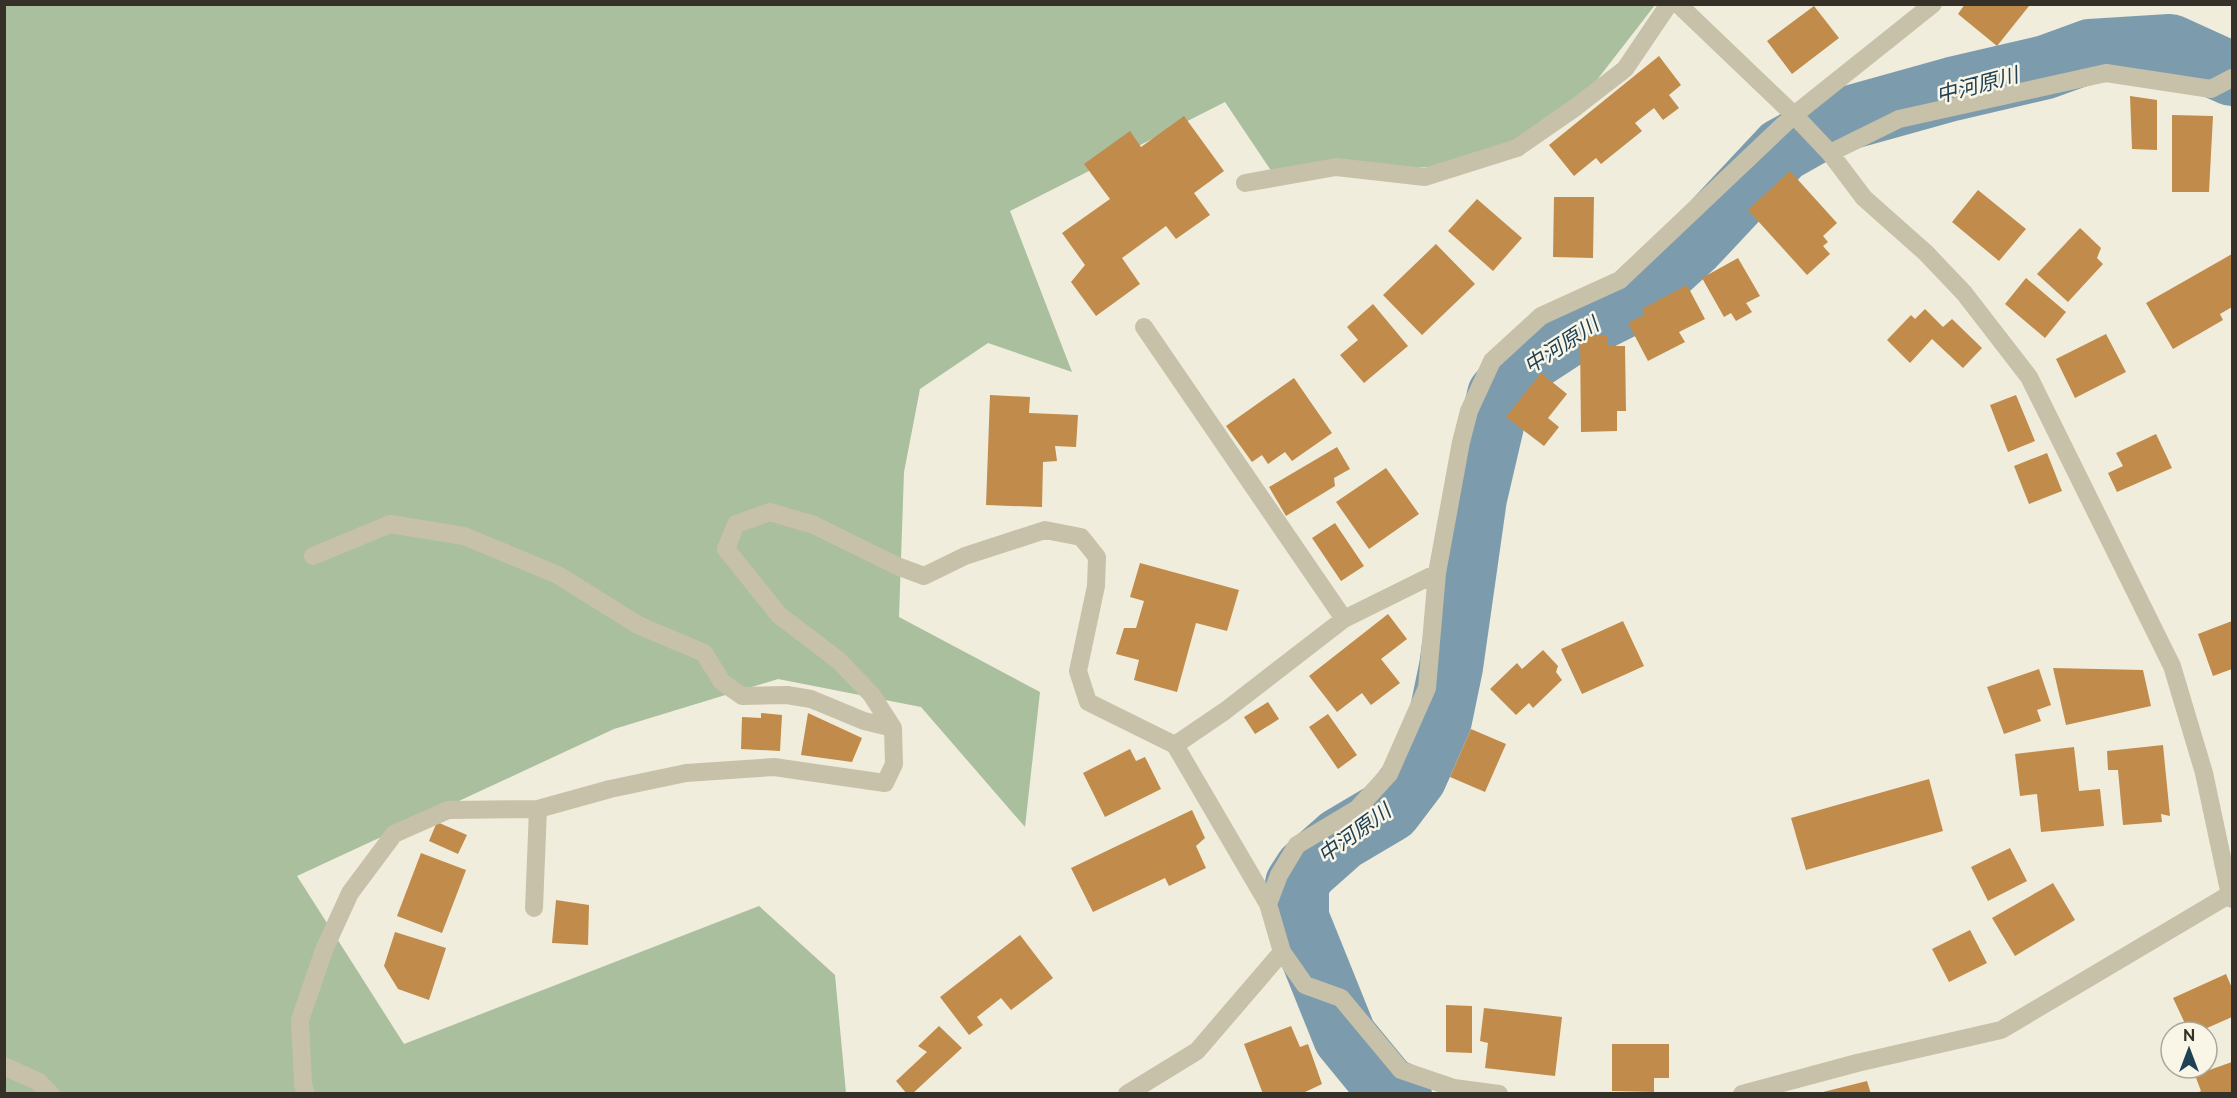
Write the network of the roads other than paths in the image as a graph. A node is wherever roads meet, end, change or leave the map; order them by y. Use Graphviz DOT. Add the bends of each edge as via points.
graph roads {
  1 [pos="1669,4"];
  2 [pos="1678,4"];
  3 [pos="1933,4"];
  4 [pos="2232,78"];
  5 [pos="1794,115"];
  6 [pos="1830,153"];
  7 [pos="1245,183"];
  8 [pos="1144,327"];
  9 [pos="313,556"];
  10 [pos="1437,573"];
  11 [pos="1344,619"];
  12 [pos="893,728"];
  13 [pos="1175,745"];
  14 [pos="538,809"];
  15 [pos="2232,896"];
  16 [pos="1268,904"];
  17 [pos="534,909"];
  18 [pos="1282,952"];
  19 [pos="4,1066"];
  20 [pos="51,1094"];
  21 [pos="306,1094"];
  22 [pos="1127,1094"];
  23 [pos="1499,1094"];
  24 [pos="1742,1094"];
  1 -- 7 [label="street" via="1625,69 1517,148 1425,177 1336,167"];
  2 -- 5 [label="street"];
  3 -- 5 [label="street"];
  4 -- 6 [label="street" via="2211,89 2106,73 1899,119"];
  5 -- 6 [label="street"];
  5 -- 10 [label="street" via="1620,280 1541,316 1492,361 1469,411"];
  6 -- 15 [label="street" via="1864,198 1964,293 2029,376 2172,666 2204,773"];
  8 -- 11 [label="street"];
  9 -- 12 [label="street" via="390,524 464,536 558,575 639,625 705,652 722,681 742,696 811,699 864,721"];
  10 -- 11 [label="street"];
  10 -- 16 [label="street" via="1427,688 1389,774 1357,809 1297,845"];
  11 -- 13 [label="street"];
  12 -- 13 [label="street" via="871,694 838,660 779,615 726,549 736,524 770,512 814,525 924,576 965,556 1045,530 1081,537 1097,557 1096,586 1078,671 1088,702"];
  12 -- 14 [label="street" via="894,764 885,783 774,767 686,773"];
  13 -- 16 [label="street"];
  14 -- 17 [label="street"];
  14 -- 21 [label="street" via="448,810 394,834 350,893 300,1020"];
  15 -- 24 [label="street" via="2001,1030"];
  16 -- 18 [label="street"];
  18 -- 22 [label="street" via="1197,1051"];
  18 -- 23 [label="street" via="1305,985 1341,998 1401,1070 1454,1088"];
  19 -- 20 [label="street" via="39,1082"];
}
